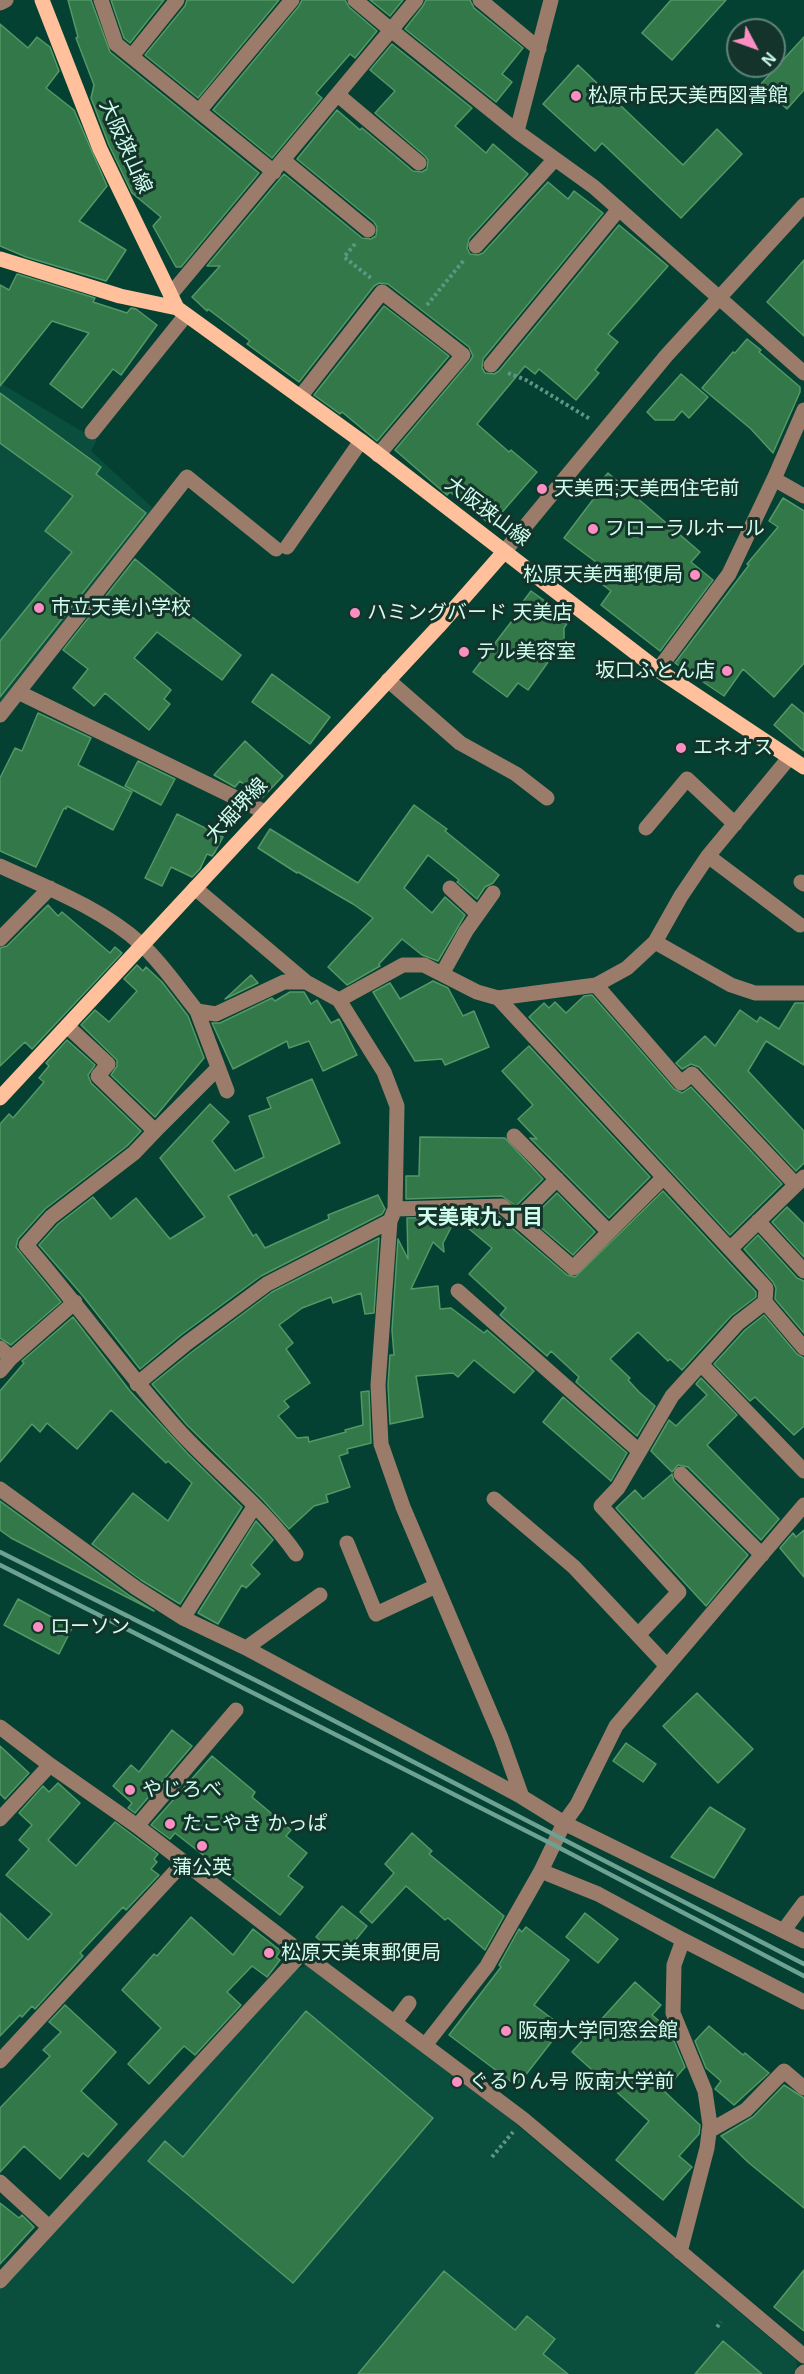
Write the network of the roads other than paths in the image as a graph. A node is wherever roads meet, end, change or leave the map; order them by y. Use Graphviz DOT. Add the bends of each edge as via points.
graph roads {
  1 [pos="6,0"];
  2 [pos="42,0"];
  3 [pos="101,0"];
  4 [pos="177,0"];
  5 [pos="292,0"];
  6 [pos="355,0"];
  7 [pos="416,0"];
  8 [pos="480,0"];
  9 [pos="551,0"];
  10 [pos="0,3"];
  11 [pos="392,30"];
  12 [pos="538,49"];
  13 [pos="132,56"];
  14 [pos="338,95"];
  15 [pos="200,111"];
  16 [pos="518,131"];
  17 [pos="555,159"];
  18 [pos="419,163"];
  19 [pos="279,166"];
  20 [pos="804,206"];
  21 [pos="619,209"];
  22 [pos="368,230"];
  23 [pos="476,246"];
  24 [pos="0,259"];
  25 [pos="720,296"];
  26 [pos="178,306"];
  27 [pos="491,366"];
  28 [pos="804,373"];
  29 [pos="300,397"];
  30 [pos="804,410"];
  31 [pos="92,432"];
  32 [pos="361,441"];
  33 [pos="378,455"];
  34 [pos="774,480"];
  35 [pos="804,496"];
  36 [pos="504,552"];
  37 [pos="658,670"];
  38 [pos="388,680"];
  39 [pos="18,692"];
  40 [pos="0,715"];
  41 [pos="789,758"];
  42 [pos="804,767"];
  43 [pos="547,798"];
  44 [pos="265,812"];
  45 [pos="735,824"];
  46 [pos="646,828"];
  47 [pos="708,856"];
  48 [pos="0,866"];
  49 [pos="50,888"];
  50 [pos="195,888"];
  51 [pos="450,888"];
  52 [pos="493,893"];
  53 [pos="478,914"];
  54 [pos="800,925"];
  55 [pos="0,939"];
  56 [pos="655,942"];
  57 [pos="142,945"];
  58 [pos="442,974"];
  59 [pos="306,982"];
  60 [pos="596,985"];
  61 [pos="804,993"];
  62 [pos="498,998"];
  63 [pos="339,1000"];
  64 [pos="197,1011"];
  65 [pos="67,1026"];
  66 [pos="218,1068"];
  67 [pos="227,1091"];
  68 [pos="0,1098"];
  69 [pos="155,1131"];
  70 [pos="514,1136"];
  71 [pos="663,1178"];
  72 [pos="557,1179"];
  73 [pos="800,1181"];
  74 [pos="392,1215"];
  75 [pos="517,1219"];
  76 [pos="758,1221"];
  77 [pos="609,1232"];
  78 [pos="730,1249"];
  79 [pos="804,1271"];
  80 [pos="458,1291"];
  81 [pos="75,1302"];
  82 [pos="765,1302"];
  83 [pos="804,1348"];
  84 [pos="6,1353"];
  85 [pos="701,1364"];
  86 [pos="0,1371"];
  87 [pos="137,1384"];
  88 [pos="639,1451"];
  89 [pos="804,1471"];
  90 [pos="681,1474"];
  91 [pos="0,1489"];
  92 [pos="494,1499"];
  93 [pos="804,1505"];
  94 [pos="254,1507"];
  95 [pos="347,1543"];
  96 [pos="296,1554"];
  97 [pos="762,1555"];
  98 [pos="436,1586"];
  99 [pos="320,1595"];
  100 [pos="183,1618"];
  101 [pos="638,1635"];
  102 [pos="246,1648"];
  103 [pos="667,1666"];
  104 [pos="236,1710"];
  105 [pos="0,1727"];
  106 [pos="50,1765"];
  107 [pos="522,1797"];
  108 [pos="0,1820"];
  109 [pos="564,1823"];
  110 [pos="137,1826"];
  111 [pos="184,1862"];
  112 [pos="541,1871"];
  113 [pos="804,1903"];
  114 [pos="784,1930"];
  115 [pos="683,1940"];
  116 [pos="804,1941"];
  117 [pos="302,1953"];
  118 [pos="804,2002"];
  119 [pos="409,2003"];
  120 [pos="395,2022"];
  121 [pos="426,2044"];
  122 [pos="0,2061"];
  123 [pos="804,2088"];
  124 [pos="710,2131"];
  125 [pos="0,2182"];
  126 [pos="49,2228"];
  127 [pos="680,2252"];
  128 [pos="0,2281"];
  129 [pos="801,2349"];
  1 -- 10 [label="street"];
  2 -- 26 [label="main road, 大阪狭山線" via="100,149"];
  3 -- 13 [label="street" via="116,44"];
  4 -- 13 [label="street"];
  5 -- 15 [label="street"];
  6 -- 11 [label="street"];
  7 -- 11 [label="street"];
  8 -- 12 [label="street"];
  9 -- 12 [label="street"];
  11 -- 14 [label="street"];
  11 -- 16 [label="street"];
  12 -- 16 [label="street"];
  13 -- 15 [label="street"];
  14 -- 18 [label="street"];
  14 -- 19 [label="street"];
  15 -- 19 [label="street"];
  16 -- 17 [label="street"];
  17 -- 21 [label="street"];
  17 -- 23 [label="street"];
  19 -- 22 [label="street"];
  19 -- 26 [label="street"];
  20 -- 25 [label="street"];
  21 -- 25 [label="street"];
  21 -- 27 [label="street"];
  24 -- 26 [label="main road, 大阪狭山線" via="120,296"];
  25 -- 28 [label="street"];
  25 -- 36 [label="street"];
  26 -- 29 [label="main road, 大阪狭山線"];
  26 -- 31 [label="street"];
  29 -- 32 [label="main road, 大阪狭山線"];
  29 -- 33 [label="street" via="382,292 417,318 463,355"];
  30 -- 34 [label="street"];
  32 -- 33 [label="main road, 大阪狭山線"];
  32 -- 39 [label="street" via="281,548 187,477"];
  33 -- 36 [label="main road, 大阪狭山線"];
  34 -- 35 [label="street"];
  34 -- 37 [label="street" via="729,574"];
  36 -- 37 [label="main road, 大阪狭山線"];
  36 -- 38 [label="main road, 大堀堺線"];
  37 -- 41 [label="main road, 大阪狭山線"];
  38 -- 43 [label="street" via="460,743 516,774"];
  38 -- 44 [label="main road, 大堀堺線"];
  39 -- 40 [label="street"];
  39 -- 44 [label="street"];
  41 -- 42 [label="main road, 大阪狭山線"];
  41 -- 45 [label="street"];
  44 -- 50 [label="main road, 大堀堺線"];
  45 -- 46 [label="street" via="687,779"];
  45 -- 47 [label="street"];
  47 -- 54 [label="street"];
  47 -- 56 [label="street"];
  48 -- 49 [label="street"];
  49 -- 55 [label="street"];
  49 -- 57 [label="street" via="120,927"];
  50 -- 57 [label="main road, 大堀堺線"];
  50 -- 59 [label="street"];
  51 -- 53 [label="street"];
  52 -- 53 [label="street"];
  53 -- 58 [label="street"];
  56 -- 60 [label="street" via="627,968"];
  56 -- 61 [label="street" via="731,985 755,993"];
  57 -- 64 [label="street"];
  57 -- 65 [label="main road, 大堀堺線"];
  58 -- 62 [label="street"];
  58 -- 63 [label="street" via="424,965 404,966"];
  59 -- 63 [label="street"];
  59 -- 64 [label="street" via="284,982 216,1014"];
  60 -- 62 [label="street"];
  60 -- 73 [label="street" via="681,1083 692,1074"];
  62 -- 71 [label="street"];
  63 -- 74 [label="street" via="384,1072 397,1106"];
  64 -- 66 [label="street"];
  65 -- 68 [label="main road, 大堀堺線"];
  65 -- 69 [label="street" via="108,1064 98,1076"];
  66 -- 67 [label="street"];
  66 -- 69 [label="street"];
  69 -- 81 [label="street" via="134,1153 51,1217 26,1245"];
  70 -- 72 [label="street"];
  71 -- 77 [label="street"];
  71 -- 78 [label="street"];
  72 -- 75 [label="street"];
  72 -- 77 [label="street"];
  73 -- 76 [label="street"];
  74 -- 75 [label="street" via="502,1206"];
  74 -- 87 [label="street" via="267,1284"];
  74 -- 98 [label="street" via="378,1385 381,1444"];
  75 -- 77 [label="street" via="573,1268"];
  76 -- 78 [label="street"];
  76 -- 79 [label="street"];
  78 -- 82 [label="street" via="766,1288"];
  80 -- 88 [label="street"];
  81 -- 84 [label="street"];
  81 -- 87 [label="street"];
  82 -- 83 [label="street"];
  82 -- 85 [label="street" via="738,1323"];
  84 -- 86 [label="street"];
  85 -- 88 [label="street" via="672,1396"];
  85 -- 89 [label="street"];
  87 -- 94 [label="street"];
  88 -- 101 [label="street" via="618,1488 601,1506 679,1592"];
  90 -- 97 [label="street"];
  91 -- 100 [label="street"];
  92 -- 101 [label="street" via="574,1568"];
  93 -- 97 [label="street"];
  94 -- 96 [label="street" via="280,1530"];
  94 -- 100 [label="street"];
  95 -- 98 [label="street" via="376,1614"];
  97 -- 103 [label="street"];
  98 -- 107 [label="street"];
  99 -- 102 [label="street"];
  100 -- 102 [label="street"];
  101 -- 103 [label="street"];
  102 -- 107 [label="street"];
  103 -- 109 [label="street" via="616,1726"];
  104 -- 110 [label="street"];
  105 -- 106 [label="street"];
  106 -- 108 [label="street"];
  106 -- 110 [label="street"];
  107 -- 109 [label="street"];
  109 -- 112 [label="street"];
  109 -- 114 [label="street"];
  110 -- 111 [label="street"];
  111 -- 117 [label="street"];
  111 -- 122 [label="street"];
  112 -- 115 [label="street" via="598,1894"];
  112 -- 121 [label="street" via="488,1966"];
  113 -- 114 [label="street"];
  114 -- 116 [label="street"];
  115 -- 118 [label="street"];
  115 -- 124 [label="street" via="674,1965 673,2013 705,2091"];
  117 -- 120 [label="street"];
  117 -- 126 [label="street"];
  119 -- 120 [label="street"];
  120 -- 121 [label="street"];
  121 -- 127 [label="street" via="523,2119"];
  123 -- 124 [label="street" via="784,2071 746,2110"];
  124 -- 127 [label="street"];
  125 -- 126 [label="street"];
  126 -- 128 [label="street"];
  127 -- 129 [label="street"];
}
